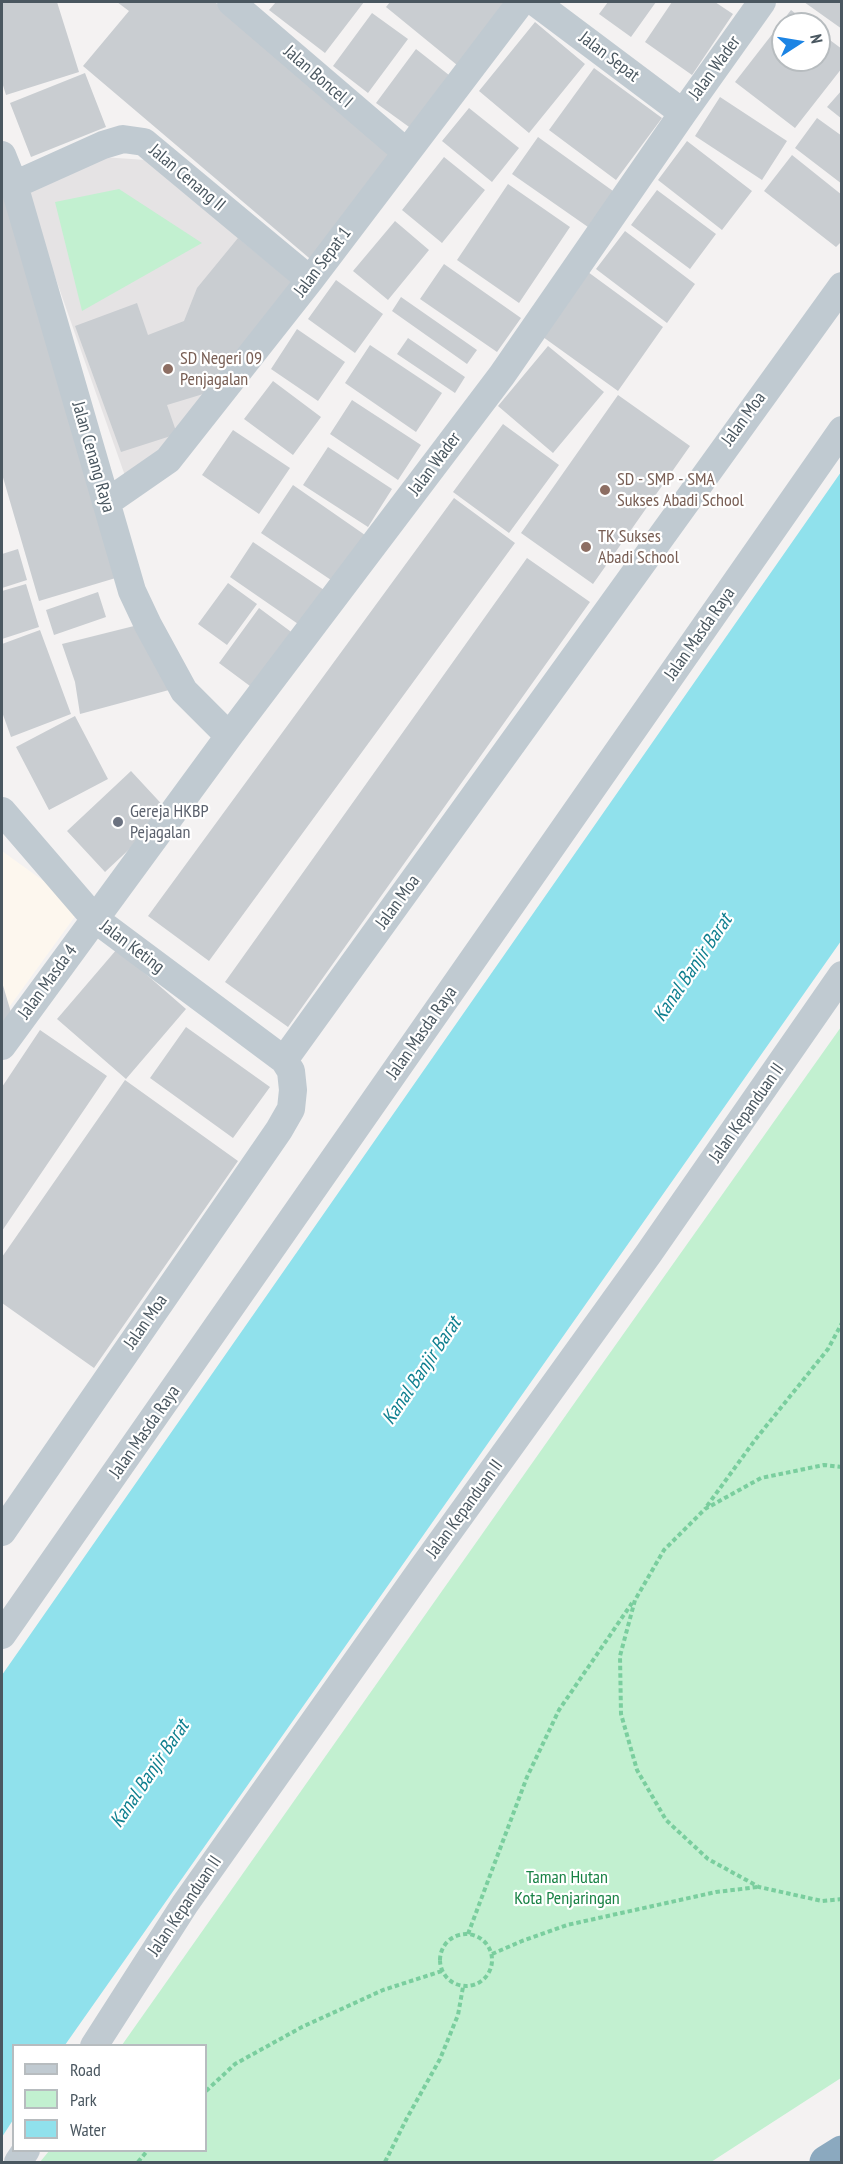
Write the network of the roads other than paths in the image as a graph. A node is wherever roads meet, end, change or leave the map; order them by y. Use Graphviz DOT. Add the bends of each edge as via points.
graph roads {
  1 [pos="231,2"];
  2 [pos="521,2"];
  3 [pos="535,2"];
  4 [pos="762,2"];
  5 [pos="683,113"];
  6 [pos="406,152"];
  7 [pos="2,155"];
  8 [pos="14,185"];
  9 [pos="310,280"];
  10 [pos="842,286"];
  11 [pos="842,430"];
  12 [pos="106,503"];
  13 [pos="229,736"];
  14 [pos="2,811"];
  15 [pos="95,919"];
  16 [pos="842,975"];
  17 [pos="2,1046"];
  18 [pos="284,1060"];
  19 [pos="2,1532"];
  20 [pos="2,1635"];
  21 [pos="95,2044"];
  22 [pos="842,2152"];
  23 [pos="826,2163"];
  1 -- 6 [label="street, Jalan Boncel I"];
  2 -- 6 [label="street, Jalan Sepat 1"];
  3 -- 5 [label="street, Jalan Sepat"];
  4 -- 5 [label="street, Jalan Wader"];
  5 -- 13 [label="street, Jalan Wader" via="502,375"];
  6 -- 9 [label="street, Jalan Sepat 1"];
  7 -- 8 [label="street, Jalan Cenang Raya"];
  8 -- 9 [label="street, Jalan Cenang II" via="103,145 123,139 144,142"];
  8 -- 12 [label="street, Jalan Cenang Raya"];
  9 -- 12 [label="street, Jalan Sepat 1" via="168,460"];
  10 -- 18 [label="street, Jalan Moa"];
  11 -- 20 [label="street, Jalan Masda Raya"];
  12 -- 13 [label="street, Jalan Cenang Raya" via="132,591 148,625 184,691"];
  13 -- 15 [label="street, Jalan Wader"];
  14 -- 15 [label="street, Jalan Keting"];
  15 -- 17 [label="street, Jalan Masda 4"];
  15 -- 18 [label="street, Jalan Keting"];
  16 -- 21 [label="street, Jalan Kepanduan II" via="650,1253 184,1904"];
  18 -- 19 [label="street, Jalan Moa" via="291,1071 293,1090 291,1109 279,1130"];
  22 -- 23 [label="highway"];
}
